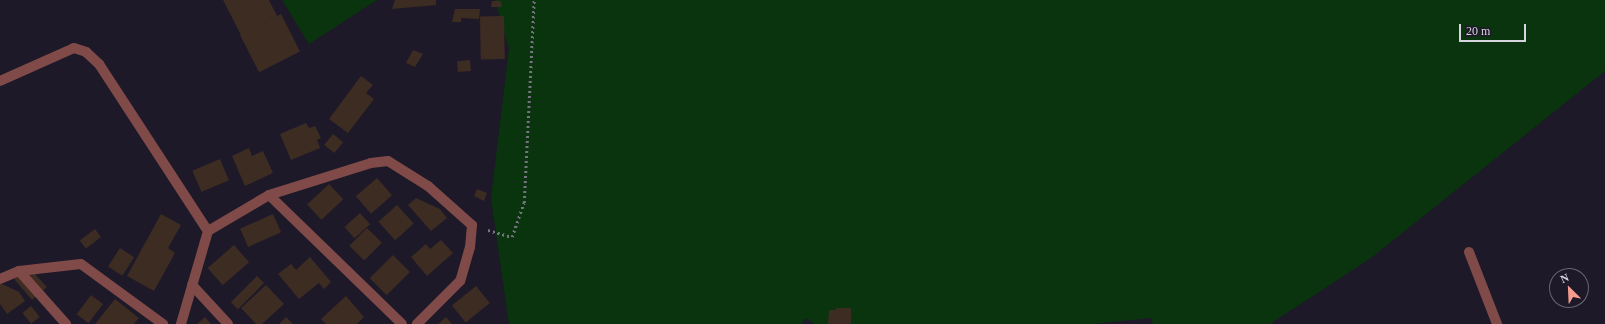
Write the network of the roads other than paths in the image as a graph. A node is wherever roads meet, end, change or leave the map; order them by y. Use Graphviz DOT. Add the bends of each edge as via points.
graph roads {
  1 [pos="0,81"];
  2 [pos="269,195"];
  3 [pos="208,231"];
  4 [pos="1469,252"];
  5 [pos="19,271"];
  6 [pos="0,279"];
  7 [pos="192,285"];
  8 [pos="66,324"];
  9 [pos="163,324"];
  10 [pos="181,324"];
  11 [pos="228,324"];
  12 [pos="402,324"];
  13 [pos="417,324"];
  14 [pos="1497,324"];
  1 -- 3 [label="street" via="74,48 86,52 99,64"];
  2 -- 3 [label="street"];
  2 -- 12 [label="street"];
  2 -- 13 [label="street" via="371,163 388,161 428,186 472,224 470,247 460,281"];
  3 -- 7 [label="street"];
  4 -- 14 [label="street"];
  5 -- 6 [label="street"];
  5 -- 8 [label="street"];
  5 -- 9 [label="street" via="81,264"];
  7 -- 10 [label="street"];
  7 -- 11 [label="street"];
}
